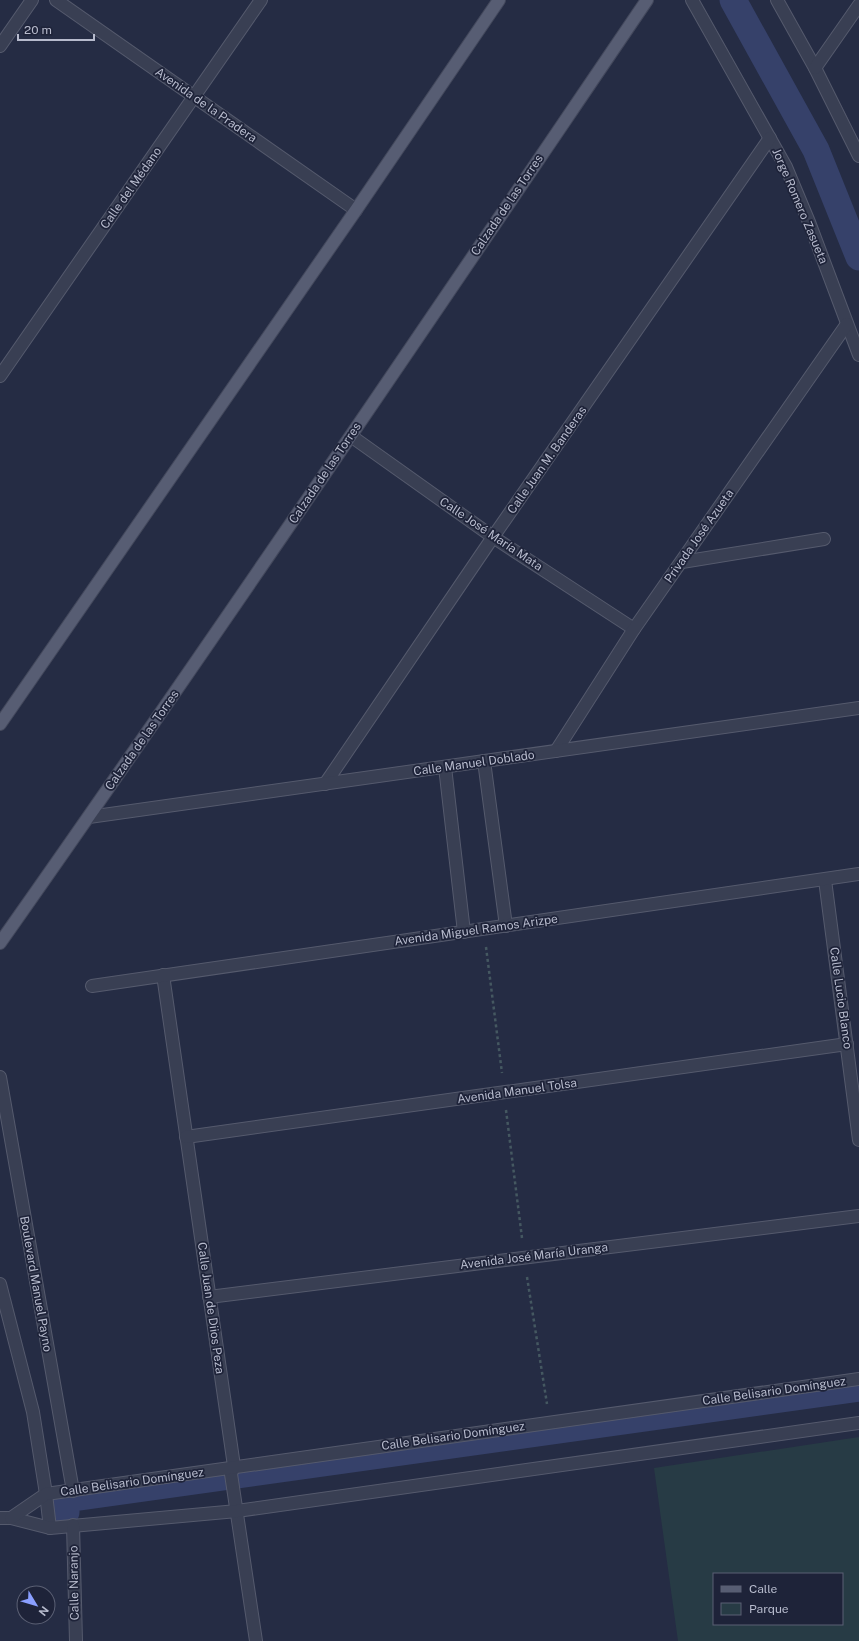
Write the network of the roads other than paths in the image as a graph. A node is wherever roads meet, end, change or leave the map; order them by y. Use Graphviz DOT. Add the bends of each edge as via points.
graph roads {
  1 [pos="32,0"];
  2 [pos="56,0"];
  3 [pos="262,0"];
  4 [pos="499,0"];
  5 [pos="647,0"];
  6 [pos="692,0"];
  7 [pos="777,0"];
  8 [pos="859,5"];
  9 [pos="0,46"];
  10 [pos="815,68"];
  11 [pos="195,97"];
  12 [pos="770,138"];
  13 [pos="859,156"];
  14 [pos="356,210"];
  15 [pos="847,324"];
  16 [pos="859,355"];
  17 [pos="0,376"];
  18 [pos="351,436"];
  19 [pos="493,537"];
  20 [pos="824,539"];
  21 [pos="682,562"];
  22 [pos="634,629"];
  23 [pos="859,708"];
  24 [pos="0,724"];
  25 [pos="556,751"];
  26 [pos="484,761"];
  27 [pos="445,767"];
  28 [pos="325,784"];
  29 [pos="89,818"];
  30 [pos="859,874"];
  31 [pos="825,880"];
  32 [pos="506,926"];
  33 [pos="464,932"];
  34 [pos="0,943"];
  35 [pos="163,975"];
  36 [pos="92,986"];
  37 [pos="847,1044"];
  38 [pos="0,1077"];
  39 [pos="186,1137"];
  40 [pos="859,1140"];
  41 [pos="859,1216"];
  42 [pos="1,1288"];
  43 [pos="209,1297"];
  44 [pos="859,1379"];
  45 [pos="859,1423"];
  46 [pos="233,1470"];
  47 [pos="73,1490"];
  48 [pos="46,1494"];
  49 [pos="237,1511"];
  50 [pos="5,1518"];
  51 [pos="73,1525"];
  52 [pos="50,1528"];
  53 [pos="76,1641"];
  54 [pos="256,1641"];
  1 -- 9 [label="street"];
  2 -- 11 [label="street, Avenida de la Pradera"];
  3 -- 11 [label="street, Calle del Médano"];
  4 -- 14 [label="main road"];
  5 -- 18 [label="main road, Calzada de las Torres"];
  6 -- 12 [label="street, Jorge Romero Zasueta"];
  7 -- 10 [label="street"];
  8 -- 10 [label="street"];
  10 -- 13 [label="street"];
  11 -- 14 [label="street, Avenida de la Pradera"];
  11 -- 17 [label="street, Calle del Médano"];
  12 -- 15 [label="street, Jorge Romero Zasueta" via="786,167 809,222"];
  12 -- 19 [label="street, Calle Juan M. Banderas"];
  14 -- 24 [label="main road"];
  15 -- 16 [label="street, Jorge Romero Zasueta"];
  15 -- 21 [label="street, Privada José Azueta"];
  18 -- 19 [label="street, Calle José María Mata"];
  18 -- 29 [label="main road, Calzada de las Torres"];
  19 -- 22 [label="street, Calle José María Mata"];
  19 -- 28 [label="street, Calle Juan M. Banderas"];
  20 -- 21 [label="street"];
  21 -- 22 [label="street, Privada José Azueta"];
  22 -- 25 [label="street, Privada José Azueta"];
  23 -- 25 [label="street, Calle Manuel Doblado"];
  25 -- 26 [label="street, Calle Manuel Doblado"];
  26 -- 27 [label="street, Calle Manuel Doblado"];
  26 -- 32 [label="street"];
  27 -- 28 [label="street, Calle Manuel Doblado"];
  27 -- 33 [label="street"];
  28 -- 29 [label="street, Calle Manuel Doblado"];
  29 -- 34 [label="main road, Calzada de las Torres"];
  30 -- 31 [label="street, Avenida Miguel Ramos Arizpe"];
  31 -- 32 [label="street, Avenida Miguel Ramos Arizpe"];
  31 -- 37 [label="street, Calle Lucio Blanco"];
  32 -- 33 [label="street, Avenida Miguel Ramos Arizpe"];
  33 -- 35 [label="street, Avenida Miguel Ramos Arizpe"];
  35 -- 36 [label="street, Avenida Miguel Ramos Arizpe"];
  35 -- 39 [label="street, Calle Juan de Diios Peza"];
  37 -- 39 [label="street, Avenida Manuel Tolsa"];
  37 -- 40 [label="street, Calle Lucio Blanco"];
  38 -- 47 [label="street, Boulevard Manuel Payno"];
  39 -- 43 [label="street, Calle Juan de Diios Peza"];
  41 -- 43 [label="street, Avenida José María Uranga"];
  42 -- 48 [label="street" via="33,1412"];
  43 -- 46 [label="street, Calle Juan de Diios Peza"];
  44 -- 46 [label="street, Calle Belisario Domínguez"];
  45 -- 49 [label="street"];
  46 -- 47 [label="street, Calle Belisario Domínguez"];
  46 -- 49 [label="street, Calle Juan de Diios Peza"];
  47 -- 48 [label="street, Calle Belisario Domínguez"];
  48 -- 50 [label="street"];
  48 -- 52 [label="street"];
  49 -- 51 [label="street"];
  49 -- 54 [label="street, Calle Juan de Diios Peza"];
  50 -- 52 [label="street"];
  51 -- 52 [label="street"];
  51 -- 53 [label="street, Calle Naranjo"];
}
